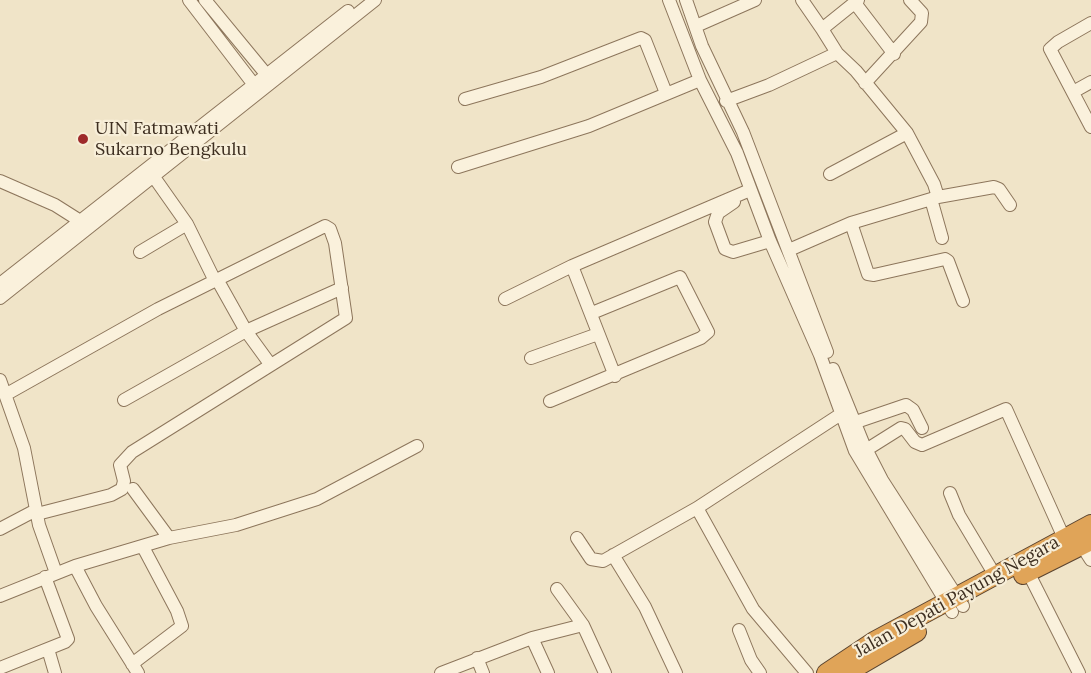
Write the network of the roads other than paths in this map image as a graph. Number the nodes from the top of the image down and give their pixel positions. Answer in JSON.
{"nodes":[{"id":1,"x":189,"y":0,"type":"edge"},
{"id":2,"x":205,"y":0,"type":"edge"},
{"id":3,"x":362,"y":0,"type":"edge"},
{"id":4,"x":375,"y":0,"type":"edge"},
{"id":5,"x":669,"y":0,"type":"edge"},
{"id":6,"x":686,"y":0,"type":"edge"},
{"id":7,"x":755,"y":0,"type":"edge"},
{"id":8,"x":802,"y":0,"type":"edge"},
{"id":9,"x":910,"y":0,"type":"edge"},
{"id":10,"x":857,"y":1,"type":"edge"},
{"id":11,"x":1091,"y":23,"type":"edge"},
{"id":12,"x":696,"y":26,"type":"junction"},
{"id":13,"x":822,"y":29,"type":"junction"},
{"id":14,"x":329,"y":30,"type":"junction"},
{"id":15,"x":223,"y":33,"type":"junction"},
{"id":16,"x":837,"y":53,"type":"junction"},
{"id":17,"x":894,"y":54,"type":"junction"},
{"id":18,"x":266,"y":74,"type":"junction"},
{"id":19,"x":700,"y":80,"type":"junction"},
{"id":20,"x":1091,"y":82,"type":"edge"},
{"id":21,"x":865,"y":83,"type":"junction"},
{"id":22,"x":256,"y":88,"type":"junction"},
{"id":23,"x":1073,"y":92,"type":"junction"},
{"id":24,"x":666,"y":93,"type":"junction"},
{"id":25,"x":465,"y":99,"type":"dead end"},
{"id":26,"x":726,"y":101,"type":"junction"},
{"id":27,"x":1091,"y":127,"type":"edge"},
{"id":28,"x":907,"y":133,"type":"junction"},
{"id":29,"x":458,"y":167,"type":"dead end"},
{"id":30,"x":150,"y":171,"type":"junction"},
{"id":31,"x":752,"y":173,"type":"junction"},
{"id":32,"x":830,"y":174,"type":"dead end"},
{"id":33,"x":0,"y":181,"type":"edge"},
{"id":34,"x":750,"y":189,"type":"junction"},
{"id":35,"x":734,"y":195,"type":"junction"},
{"id":36,"x":935,"y":198,"type":"junction"},
{"id":37,"x":1010,"y":205,"type":"dead end"},
{"id":38,"x":84,"y":223,"type":"junction"},
{"id":39,"x":851,"y":223,"type":"junction"},
{"id":40,"x":187,"y":224,"type":"junction"},
{"id":41,"x":942,"y":238,"type":"dead end"},
{"id":42,"x":770,"y":241,"type":"junction"},
{"id":43,"x":789,"y":250,"type":"junction"},
{"id":44,"x":140,"y":252,"type":"dead end"},
{"id":45,"x":572,"y":266,"type":"junction"},
{"id":46,"x":216,"y":281,"type":"junction"},
{"id":47,"x":0,"y":284,"type":"edge"},
{"id":48,"x":342,"y":288,"type":"junction"},
{"id":49,"x":0,"y":298,"type":"edge"},
{"id":50,"x":505,"y":299,"type":"dead end"},
{"id":51,"x":963,"y":301,"type":"dead end"},
{"id":52,"x":592,"y":313,"type":"junction"},
{"id":53,"x":246,"y":331,"type":"junction"},
{"id":54,"x":598,"y":333,"type":"junction"},
{"id":55,"x":531,"y":358,"type":"dead end"},
{"id":56,"x":270,"y":364,"type":"junction"},
{"id":57,"x":615,"y":376,"type":"junction"},
{"id":58,"x":0,"y":381,"type":"edge"},
{"id":59,"x":5,"y":394,"type":"junction"},
{"id":60,"x":124,"y":400,"type":"dead end"},
{"id":61,"x":550,"y":401,"type":"dead end"},
{"id":62,"x":841,"y":414,"type":"junction"},
{"id":63,"x":856,"y":422,"type":"junction"},
{"id":64,"x":922,"y":428,"type":"dead end"},
{"id":65,"x":417,"y":446,"type":"dead end"},
{"id":66,"x":866,"y":450,"type":"junction"},
{"id":67,"x":133,"y":489,"type":"dead end"},
{"id":68,"x":950,"y":493,"type":"dead end"},
{"id":69,"x":697,"y":508,"type":"junction"},
{"id":70,"x":37,"y":512,"type":"junction"},
{"id":71,"x":1091,"y":524,"type":"edge"},
{"id":72,"x":0,"y":529,"type":"edge"},
{"id":73,"x":169,"y":538,"type":"junction"},
{"id":74,"x":577,"y":538,"type":"dead end"},
{"id":75,"x":1064,"y":538,"type":"junction"},
{"id":76,"x":143,"y":547,"type":"junction"},
{"id":77,"x":1088,"y":549,"type":"edge"},
{"id":78,"x":613,"y":555,"type":"junction"},
{"id":79,"x":75,"y":566,"type":"junction"},
{"id":80,"x":1028,"y":572,"type":"junction"},
{"id":81,"x":50,"y":575,"type":"junction"},
{"id":82,"x":996,"y":577,"type":"junction"},
{"id":83,"x":556,"y":589,"type":"dead end"},
{"id":84,"x":0,"y":596,"type":"edge"},
{"id":85,"x":955,"y":604,"type":"junction"},
{"id":86,"x":583,"y":625,"type":"junction"},
{"id":87,"x":739,"y":630,"type":"dead end"},
{"id":88,"x":532,"y":638,"type":"junction"},
{"id":89,"x":48,"y":649,"type":"junction"},
{"id":90,"x":477,"y":658,"type":"junction"},
{"id":91,"x":135,"y":668,"type":"edge"},
{"id":92,"x":0,"y":669,"type":"edge"},
{"id":93,"x":55,"y":673,"type":"edge"},
{"id":94,"x":441,"y":673,"type":"edge"},
{"id":95,"x":483,"y":673,"type":"edge"},
{"id":96,"x":548,"y":673,"type":"edge"},
{"id":97,"x":605,"y":673,"type":"edge"},
{"id":98,"x":676,"y":673,"type":"edge"},
{"id":99,"x":760,"y":673,"type":"edge"},
{"id":100,"x":807,"y":673,"type":"edge"},
{"id":101,"x":826,"y":673,"type":"edge"},
{"id":102,"x":847,"y":673,"type":"edge"},
{"id":103,"x":1079,"y":673,"type":"edge"}],
"edges":[{"from":1,"to":15,"type":"street"},
{"from":2,"to":15,"type":"street"},
{"from":3,"to":14,"type":"street"},
{"from":4,"to":14,"type":"street"},
{"from":5,"to":19,"type":"street"},
{"from":6,"to":12,"type":"street"},
{"from":7,"to":12,"type":"street"},
{"from":8,"to":13,"type":"street"},
{"from":9,"to":17,"type":"street"},
{"from":10,"to":13,"type":"street"},
{"from":10,"to":17,"type":"street"},
{"from":11,"to":23,"type":"street"},
{"from":12,"to":26,"type":"street"},
{"from":13,"to":16,"type":"street"},
{"from":14,"to":18,"type":"street"},
{"from":14,"to":22,"type":"street"},
{"from":15,"to":18,"type":"street"},
{"from":15,"to":22,"type":"street"},
{"from":16,"to":21,"type":"street"},
{"from":16,"to":26,"type":"street"},
{"from":17,"to":21,"type":"street"},
{"from":18,"to":22,"type":"street"},
{"from":19,"to":24,"type":"street"},
{"from":19,"to":31,"type":"street"},
{"from":20,"to":23,"type":"street"},
{"from":21,"to":28,"type":"street"},
{"from":22,"to":30,"type":"street"},
{"from":23,"to":27,"type":"street"},
{"from":24,"to":25,"type":"street"},
{"from":24,"to":29,"type":"street"},
{"from":26,"to":31,"type":"street"},
{"from":28,"to":32,"type":"street"},
{"from":28,"to":36,"type":"street"},
{"from":30,"to":38,"type":"street"},
{"from":30,"to":40,"type":"street"},
{"from":31,"to":34,"type":"street"},
{"from":31,"to":43,"type":"street"},
{"from":33,"to":38,"type":"street"},
{"from":34,"to":35,"type":"street"},
{"from":34,"to":42,"type":"street"},
{"from":35,"to":42,"type":"street"},
{"from":35,"to":45,"type":"street"},
{"from":36,"to":37,"type":"street"},
{"from":36,"to":39,"type":"street"},
{"from":36,"to":41,"type":"street"},
{"from":38,"to":47,"type":"street"},
{"from":38,"to":49,"type":"street"},
{"from":39,"to":43,"type":"street"},
{"from":39,"to":51,"type":"street"},
{"from":40,"to":44,"type":"street"},
{"from":40,"to":46,"type":"street"},
{"from":42,"to":62,"type":"street"},
{"from":43,"to":63,"type":"street"},
{"from":45,"to":50,"type":"street"},
{"from":45,"to":52,"type":"street"},
{"from":46,"to":48,"type":"street"},
{"from":46,"to":53,"type":"street"},
{"from":46,"to":59,"type":"street"},
{"from":48,"to":53,"type":"street"},
{"from":48,"to":56,"type":"street"},
{"from":52,"to":54,"type":"street"},
{"from":52,"to":57,"type":"street"},
{"from":53,"to":56,"type":"street"},
{"from":53,"to":60,"type":"street"},
{"from":54,"to":55,"type":"street"},
{"from":54,"to":57,"type":"street"},
{"from":56,"to":70,"type":"street"},
{"from":57,"to":61,"type":"street"},
{"from":58,"to":59,"type":"street"},
{"from":59,"to":70,"type":"street"},
{"from":62,"to":69,"type":"street"},
{"from":62,"to":85,"type":"street"},
{"from":63,"to":64,"type":"street"},
{"from":63,"to":66,"type":"street"},
{"from":65,"to":73,"type":"street"},
{"from":66,"to":75,"type":"street"},
{"from":66,"to":85,"type":"street"},
{"from":67,"to":73,"type":"street"},
{"from":68,"to":82,"type":"street"},
{"from":69,"to":78,"type":"street"},
{"from":69,"to":100,"type":"street"},
{"from":70,"to":72,"type":"street"},
{"from":70,"to":81,"type":"street"},
{"from":71,"to":75,"type":"highway","name":"Jalan Depati Payung Negara"},
{"from":73,"to":76,"type":"street"},
{"from":74,"to":78,"type":"street"},
{"from":75,"to":82,"type":"highway","name":"Jalan Depati Payung Negara"},
{"from":76,"to":79,"type":"street"},
{"from":76,"to":91,"type":"street"},
{"from":77,"to":80,"type":"highway","name":"Jalan Depati Payung Negara"},
{"from":78,"to":98,"type":"street"},
{"from":79,"to":81,"type":"street"},
{"from":79,"to":91,"type":"street"},
{"from":80,"to":85,"type":"highway","name":"Jalan Depati Payung Negara"},
{"from":80,"to":103,"type":"street"},
{"from":81,"to":84,"type":"street"},
{"from":81,"to":89,"type":"street"},
{"from":82,"to":85,"type":"highway","name":"Jalan Depati Payung Negara"},
{"from":83,"to":86,"type":"street"},
{"from":85,"to":101,"type":"highway","name":"Jalan Depati Payung Negara"},
{"from":85,"to":102,"type":"highway","name":"Jalan Depati Payung Negara"},
{"from":86,"to":88,"type":"street"},
{"from":86,"to":97,"type":"street"},
{"from":87,"to":99,"type":"street"},
{"from":88,"to":90,"type":"street"},
{"from":88,"to":96,"type":"street"},
{"from":89,"to":92,"type":"street"},
{"from":89,"to":93,"type":"street"},
{"from":90,"to":94,"type":"street"},
{"from":90,"to":95,"type":"street"}]}
